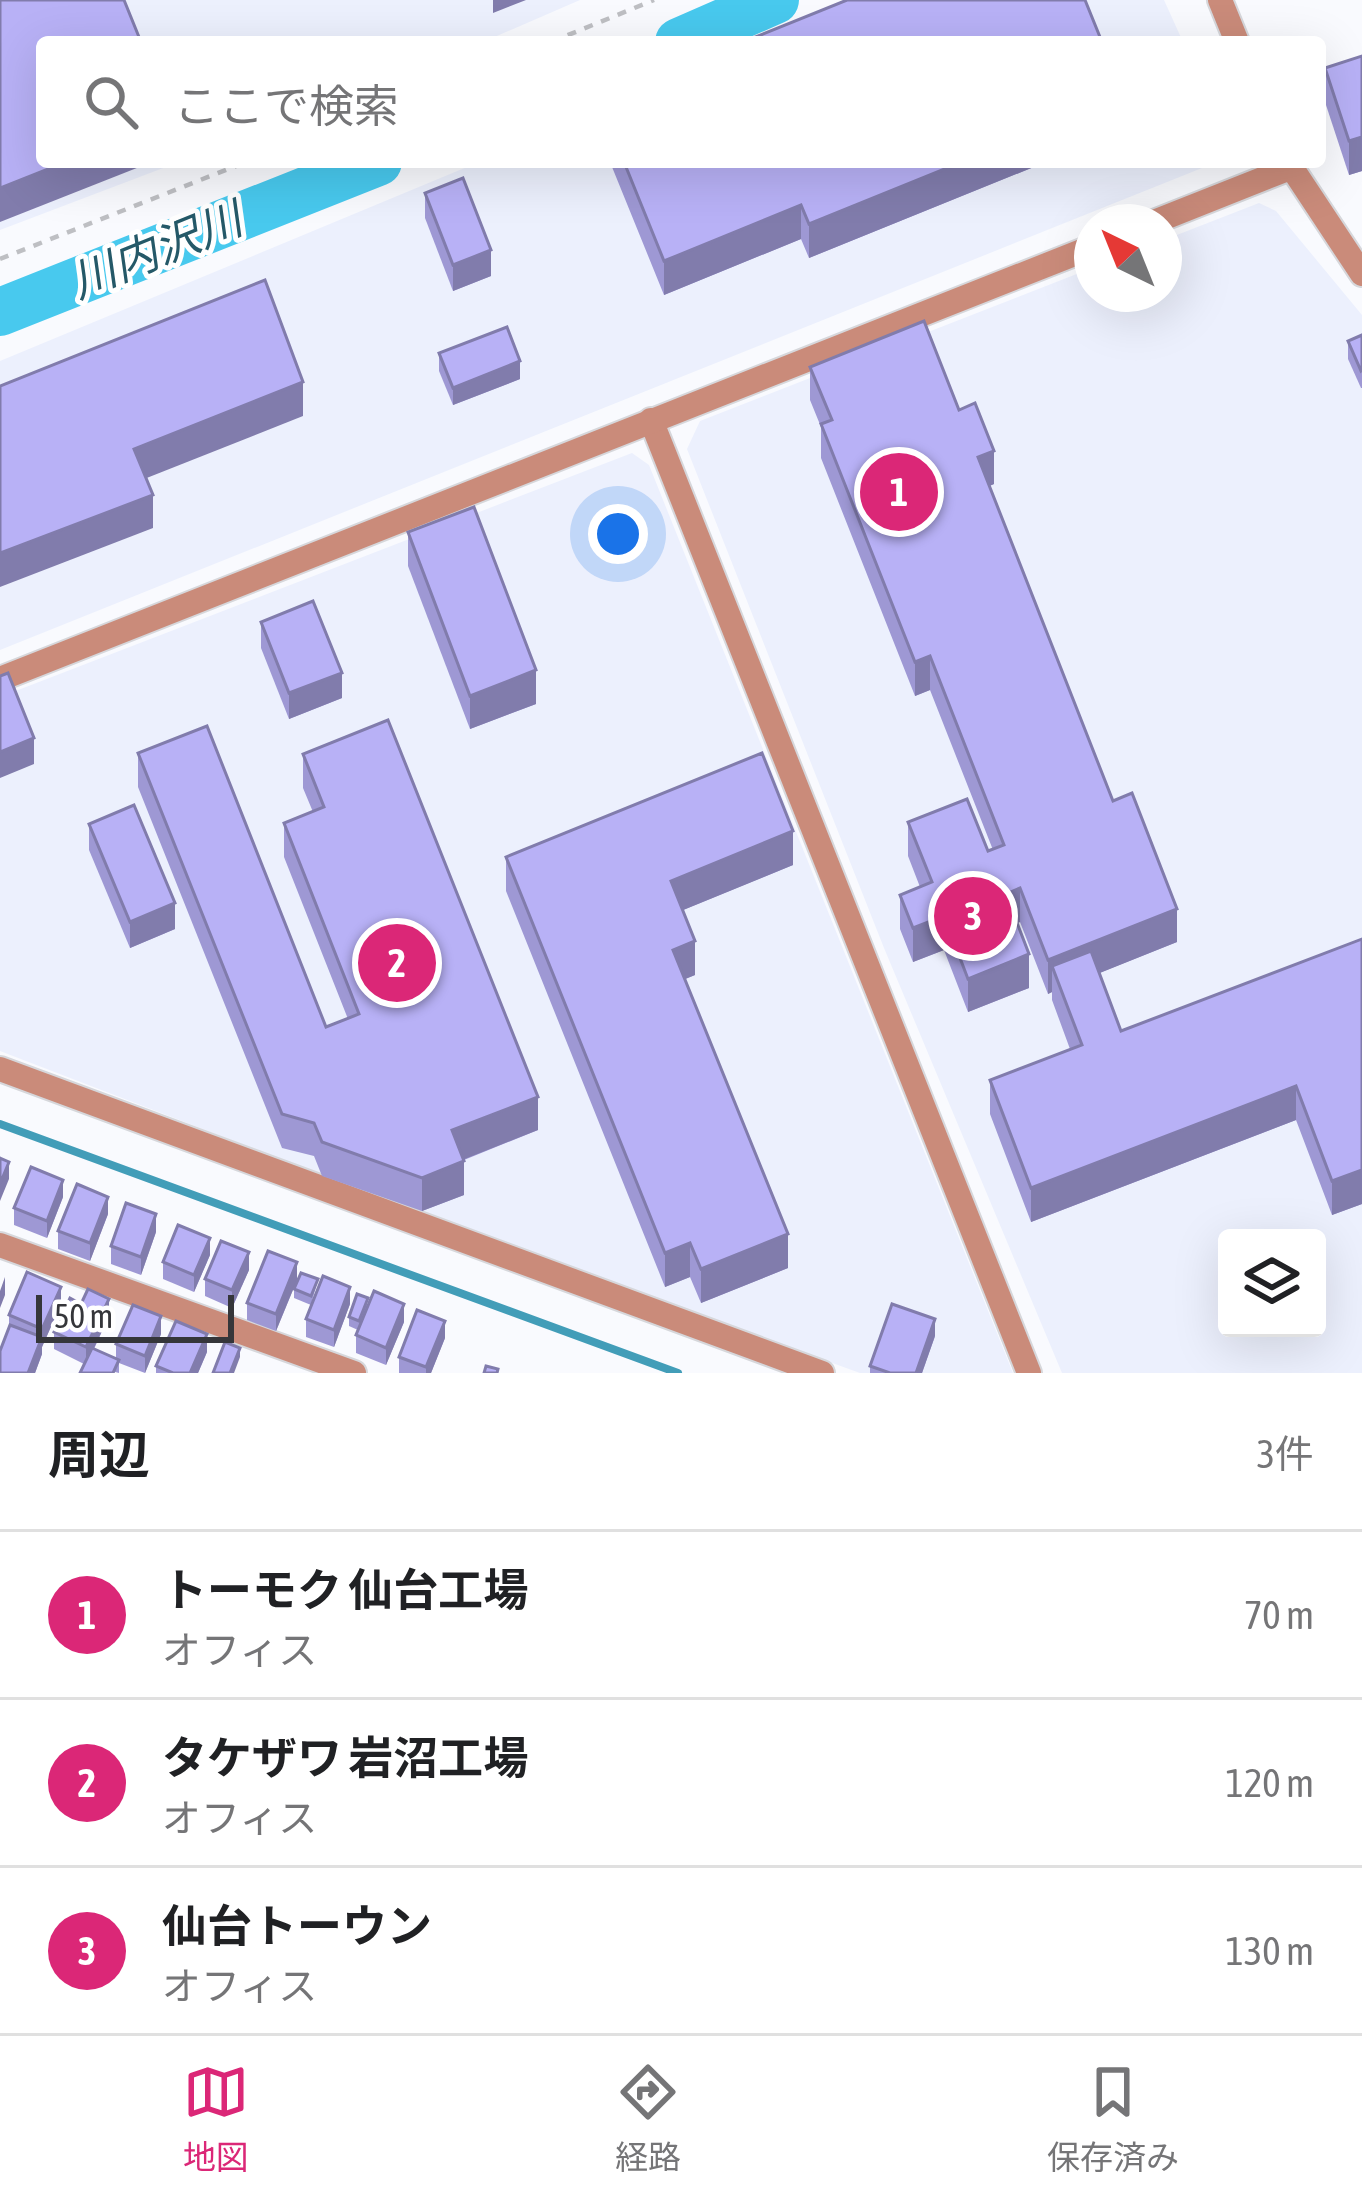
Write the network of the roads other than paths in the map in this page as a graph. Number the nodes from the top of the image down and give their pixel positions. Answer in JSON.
{"nodes":[{"id":1,"x":1220,"y":0,"type":"edge"},
{"id":2,"x":1235,"y":36,"type":"edge"},
{"id":3,"x":1282,"y":168,"type":"edge"},
{"id":4,"x":1291,"y":168,"type":"edge"},
{"id":5,"x":1182,"y":210,"type":"edge"},
{"id":6,"x":1074,"y":254,"type":"edge"},
{"id":7,"x":1362,"y":274,"type":"edge"},
{"id":8,"x":651,"y":420,"type":"junction"},
{"id":9,"x":0,"y":679,"type":"edge"},
{"id":10,"x":0,"y":1069,"type":"edge"},
{"id":11,"x":0,"y":1245,"type":"edge"},
{"id":12,"x":294,"y":1363,"type":"edge"},
{"id":13,"x":354,"y":1373,"type":"edge"},
{"id":14,"x":822,"y":1373,"type":"edge"},
{"id":15,"x":1028,"y":1373,"type":"edge"}],
"edges":[{"from":1,"to":2,"type":"street"},
{"from":3,"to":5,"type":"street"},
{"from":4,"to":7,"type":"street"},
{"from":6,"to":8,"type":"street"},
{"from":8,"to":9,"type":"street"},
{"from":8,"to":15,"type":"street"},
{"from":10,"to":14,"type":"street"},
{"from":11,"to":12,"type":"street"},
{"from":12,"to":13,"type":"street"}]}
